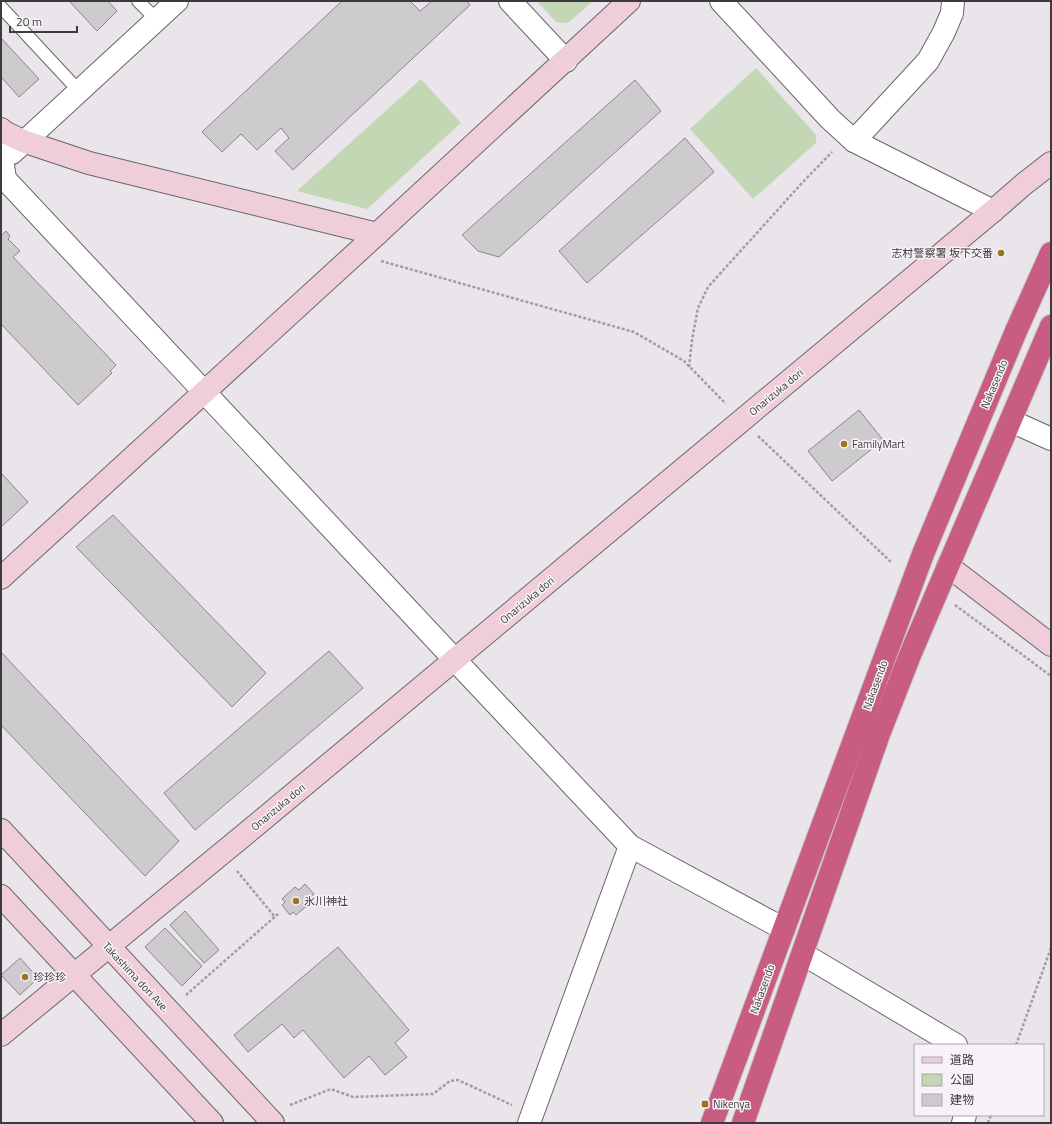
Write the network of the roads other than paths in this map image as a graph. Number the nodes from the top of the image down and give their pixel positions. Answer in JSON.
{"nodes":[{"id":1,"x":138,"y":1,"type":"edge"},
{"id":2,"x":177,"y":1,"type":"edge"},
{"id":3,"x":510,"y":1,"type":"edge"},
{"id":4,"x":629,"y":1,"type":"edge"},
{"id":5,"x":721,"y":1,"type":"edge"},
{"id":6,"x":952,"y":1,"type":"edge"},
{"id":7,"x":1,"y":7,"type":"edge"},
{"id":8,"x":157,"y":20,"type":"junction"},
{"id":9,"x":566,"y":60,"type":"junction"},
{"id":10,"x":79,"y":91,"type":"junction"},
{"id":11,"x":2,"y":130,"type":"edge"},
{"id":12,"x":851,"y":138,"type":"junction"},
{"id":13,"x":23,"y":141,"type":"junction"},
{"id":14,"x":1051,"y":163,"type":"edge"},
{"id":15,"x":3,"y":165,"type":"junction"},
{"id":16,"x":993,"y":211,"type":"junction"},
{"id":17,"x":377,"y":234,"type":"junction"},
{"id":18,"x":1051,"y":253,"type":"edge"},
{"id":19,"x":1051,"y":326,"type":"edge"},
{"id":20,"x":204,"y":392,"type":"junction"},
{"id":21,"x":1011,"y":421,"type":"junction"},
{"id":22,"x":1051,"y":439,"type":"edge"},
{"id":23,"x":948,"y":566,"type":"junction"},
{"id":24,"x":1,"y":578,"type":"edge"},
{"id":25,"x":1051,"y":645,"type":"edge"},
{"id":26,"x":455,"y":660,"type":"junction"},
{"id":27,"x":1,"y":830,"type":"edge"},
{"id":28,"x":630,"y":846,"type":"junction"},
{"id":29,"x":1,"y":896,"type":"edge"},
{"id":30,"x":784,"y":929,"type":"junction"},
{"id":31,"x":107,"y":946,"type":"junction"},
{"id":32,"x":803,"y":954,"type":"junction"},
{"id":33,"x":73,"y":975,"type":"junction"},
{"id":34,"x":1,"y":1035,"type":"edge"},
{"id":35,"x":954,"y":1044,"type":"edge"},
{"id":36,"x":531,"y":1119,"type":"edge"},
{"id":37,"x":212,"y":1123,"type":"edge"},
{"id":38,"x":273,"y":1123,"type":"edge"},
{"id":39,"x":712,"y":1123,"type":"edge"},
{"id":40,"x":744,"y":1123,"type":"edge"}],
"edges":[{"from":1,"to":8,"type":"lane"},
{"from":2,"to":8,"type":"street"},
{"from":3,"to":9,"type":"street"},
{"from":4,"to":9,"type":"street"},
{"from":5,"to":12,"type":"street"},
{"from":6,"to":12,"type":"street"},
{"from":7,"to":10,"type":"lane"},
{"from":8,"to":10,"type":"street"},
{"from":9,"to":17,"type":"street"},
{"from":10,"to":13,"type":"street"},
{"from":11,"to":13,"type":"street"},
{"from":11,"to":15,"type":"street"},
{"from":12,"to":16,"type":"street"},
{"from":13,"to":15,"type":"street"},
{"from":13,"to":17,"type":"street"},
{"from":14,"to":16,"type":"street","name":"Onarizuka dori"},
{"from":15,"to":20,"type":"street"},
{"from":16,"to":26,"type":"street","name":"Onarizuka dori"},
{"from":17,"to":20,"type":"street"},
{"from":18,"to":30,"type":"highway","name":"Nakasendo"},
{"from":19,"to":21,"type":"highway","name":"Nakasendo"},
{"from":20,"to":24,"type":"street"},
{"from":20,"to":26,"type":"street"},
{"from":21,"to":22,"type":"street"},
{"from":21,"to":23,"type":"highway","name":"Nakasendo"},
{"from":23,"to":25,"type":"street"},
{"from":23,"to":32,"type":"highway","name":"Nakasendo"},
{"from":26,"to":28,"type":"street"},
{"from":26,"to":31,"type":"street","name":"Onarizuka dori"},
{"from":27,"to":31,"type":"street","name":"Takashima dori Ave."},
{"from":28,"to":30,"type":"street"},
{"from":28,"to":36,"type":"street"},
{"from":29,"to":33,"type":"street"},
{"from":30,"to":39,"type":"highway","name":"Nakasendo"},
{"from":31,"to":33,"type":"street","name":"Onarizuka dori"},
{"from":31,"to":38,"type":"street","name":"Takashima dori Ave."},
{"from":32,"to":35,"type":"street"},
{"from":32,"to":40,"type":"highway","name":"Nakasendo"},
{"from":33,"to":34,"type":"street","name":"Onarizuka dori"},
{"from":33,"to":37,"type":"street"}]}
